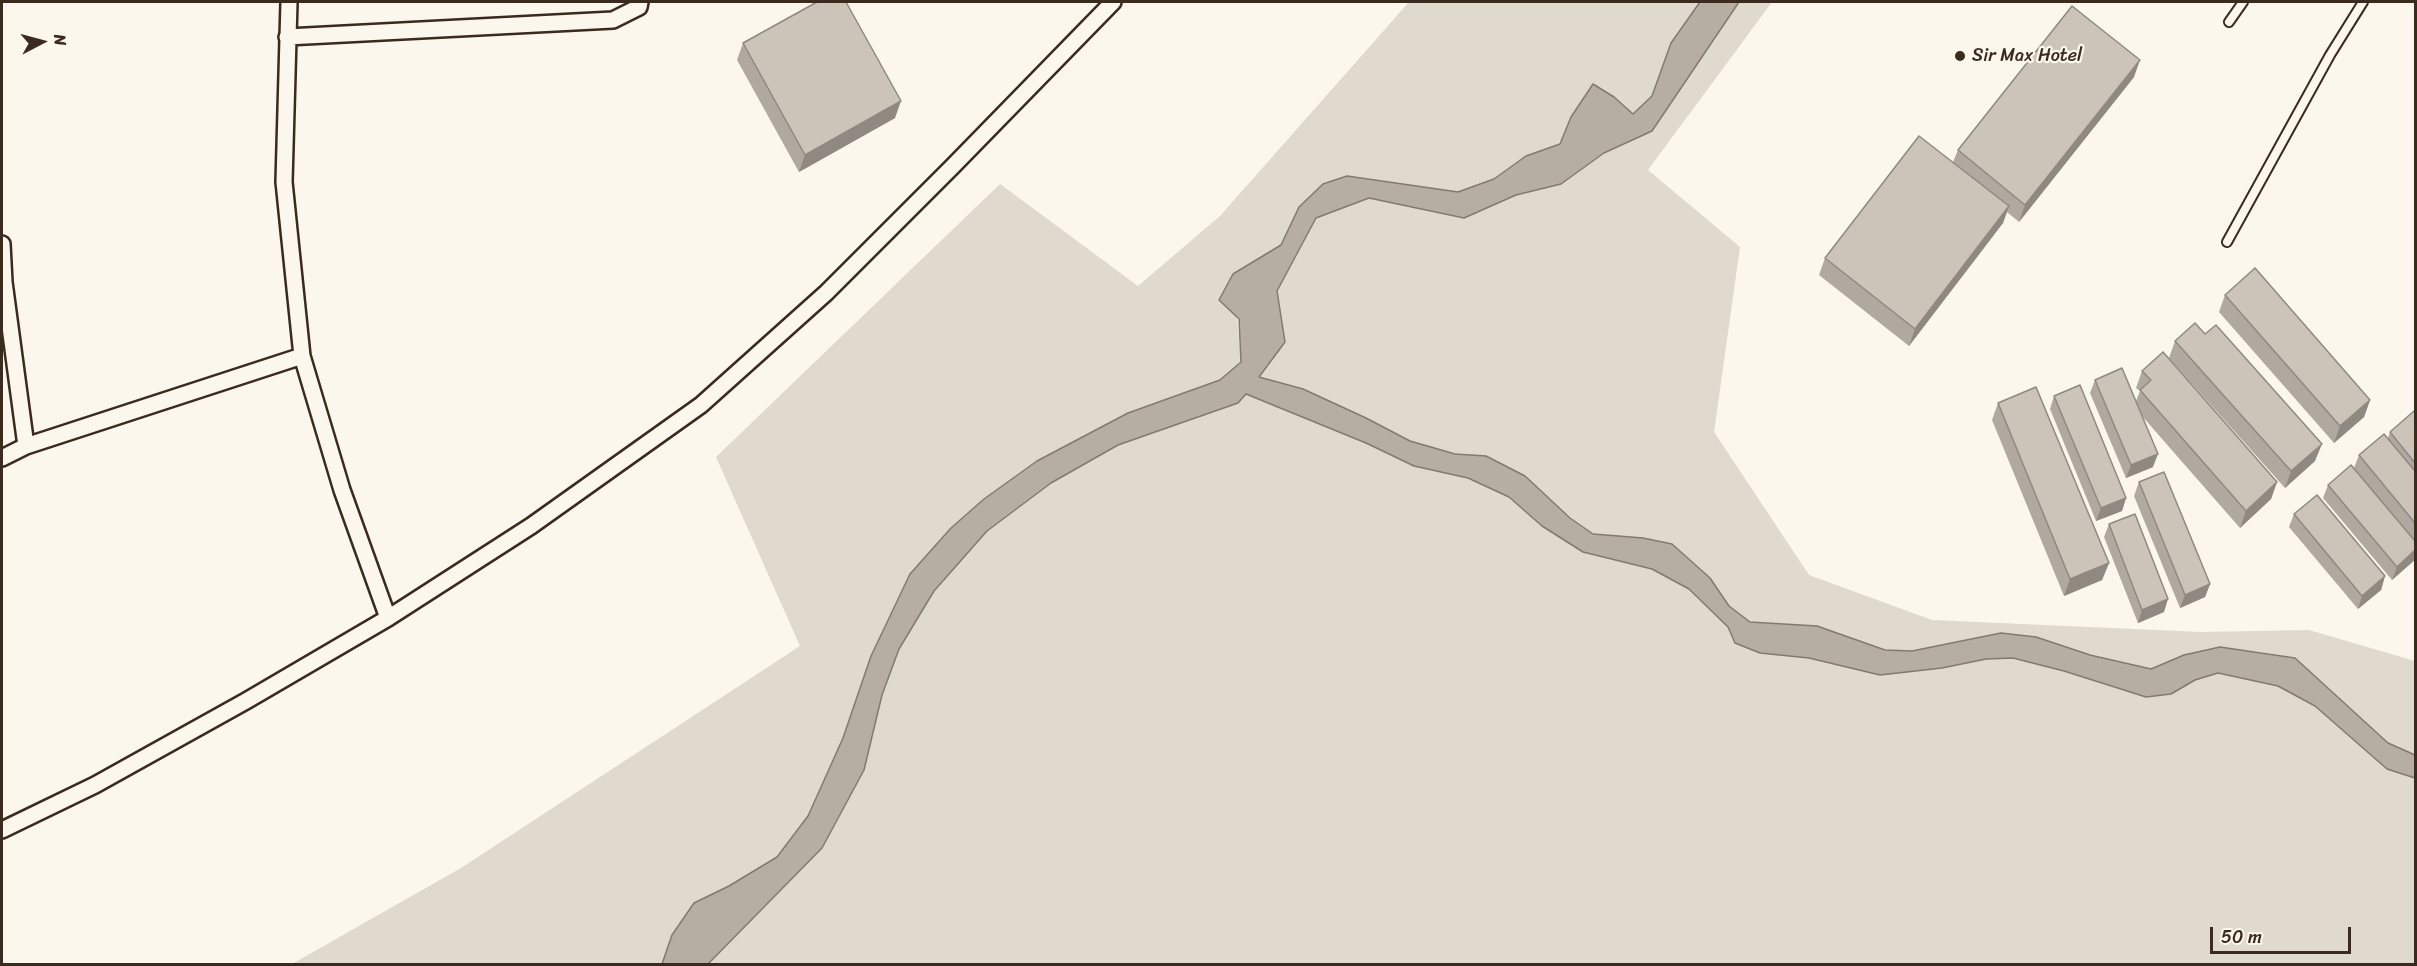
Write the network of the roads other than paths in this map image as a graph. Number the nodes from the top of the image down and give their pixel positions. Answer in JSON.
{"nodes":[{"id":1,"x":289,"y":2,"type":"edge"},
{"id":2,"x":640,"y":2,"type":"edge"},
{"id":3,"x":1113,"y":2,"type":"edge"},
{"id":4,"x":2243,"y":2,"type":"edge"},
{"id":5,"x":2363,"y":2,"type":"edge"},
{"id":6,"x":2229,"y":22,"type":"dead end"},
{"id":7,"x":287,"y":37,"type":"junction"},
{"id":8,"x":2227,"y":242,"type":"dead end"},
{"id":9,"x":2,"y":244,"type":"edge"},
{"id":10,"x":302,"y":356,"type":"junction"},
{"id":11,"x":26,"y":446,"type":"junction"},
{"id":12,"x":2,"y":458,"type":"edge"},
{"id":13,"x":388,"y":618,"type":"junction"},
{"id":14,"x":2,"y":830,"type":"edge"}],
"edges":[{"from":1,"to":7,"type":"street"},
{"from":2,"to":7,"type":"street"},
{"from":3,"to":13,"type":"street"},
{"from":4,"to":6,"type":"lane"},
{"from":5,"to":8,"type":"lane"},
{"from":7,"to":10,"type":"street"},
{"from":9,"to":11,"type":"street"},
{"from":10,"to":11,"type":"street"},
{"from":10,"to":13,"type":"street"},
{"from":11,"to":12,"type":"street"},
{"from":13,"to":14,"type":"street"}]}
